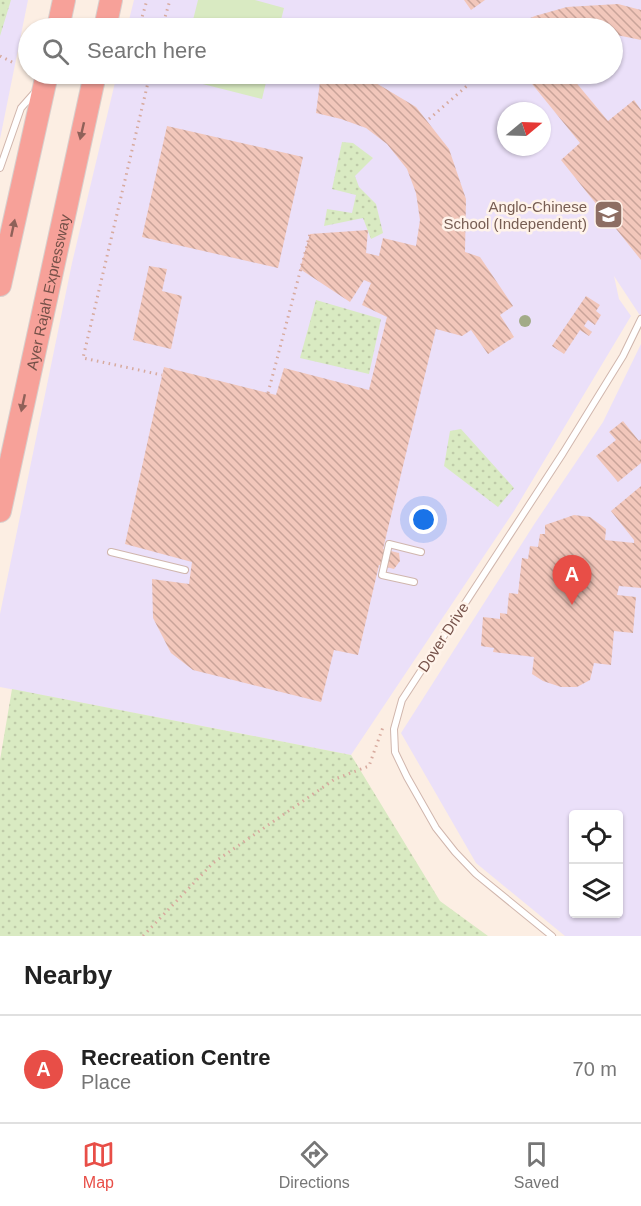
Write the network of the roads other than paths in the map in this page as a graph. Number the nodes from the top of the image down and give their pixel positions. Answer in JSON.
{"nodes":[{"id":1,"x":64,"y":0,"type":"edge"},
{"id":2,"x":111,"y":0,"type":"edge"},
{"id":3,"x":60,"y":18,"type":"edge"},
{"id":4,"x":107,"y":18,"type":"edge"},
{"id":5,"x":40,"y":84,"type":"edge"},
{"id":6,"x":44,"y":84,"type":"edge"},
{"id":7,"x":93,"y":84,"type":"edge"},
{"id":8,"x":0,"y":168,"type":"edge"},
{"id":9,"x":0,"y":285,"type":"edge"},
{"id":10,"x":640,"y":319,"type":"edge"},
{"id":11,"x":0,"y":511,"type":"edge"},
{"id":12,"x":111,"y":552,"type":"dead end"},
{"id":13,"x":421,"y":552,"type":"dead end"},
{"id":14,"x":185,"y":570,"type":"dead end"},
{"id":15,"x":414,"y":582,"type":"dead end"},
{"id":16,"x":552,"y":936,"type":"edge"}],
"edges":[{"from":1,"to":3,"type":"highway"},
{"from":2,"to":4,"type":"highway"},
{"from":5,"to":8,"type":"lane"},
{"from":9,"to":6,"type":"highway","one_way":true},
{"from":7,"to":11,"type":"highway","name":"Ayer Rajah Expressway","one_way":true},
{"from":10,"to":16,"type":"lane","name":"Dover Drive"},
{"from":12,"to":14,"type":"lane"},
{"from":13,"to":15,"type":"lane"}]}
